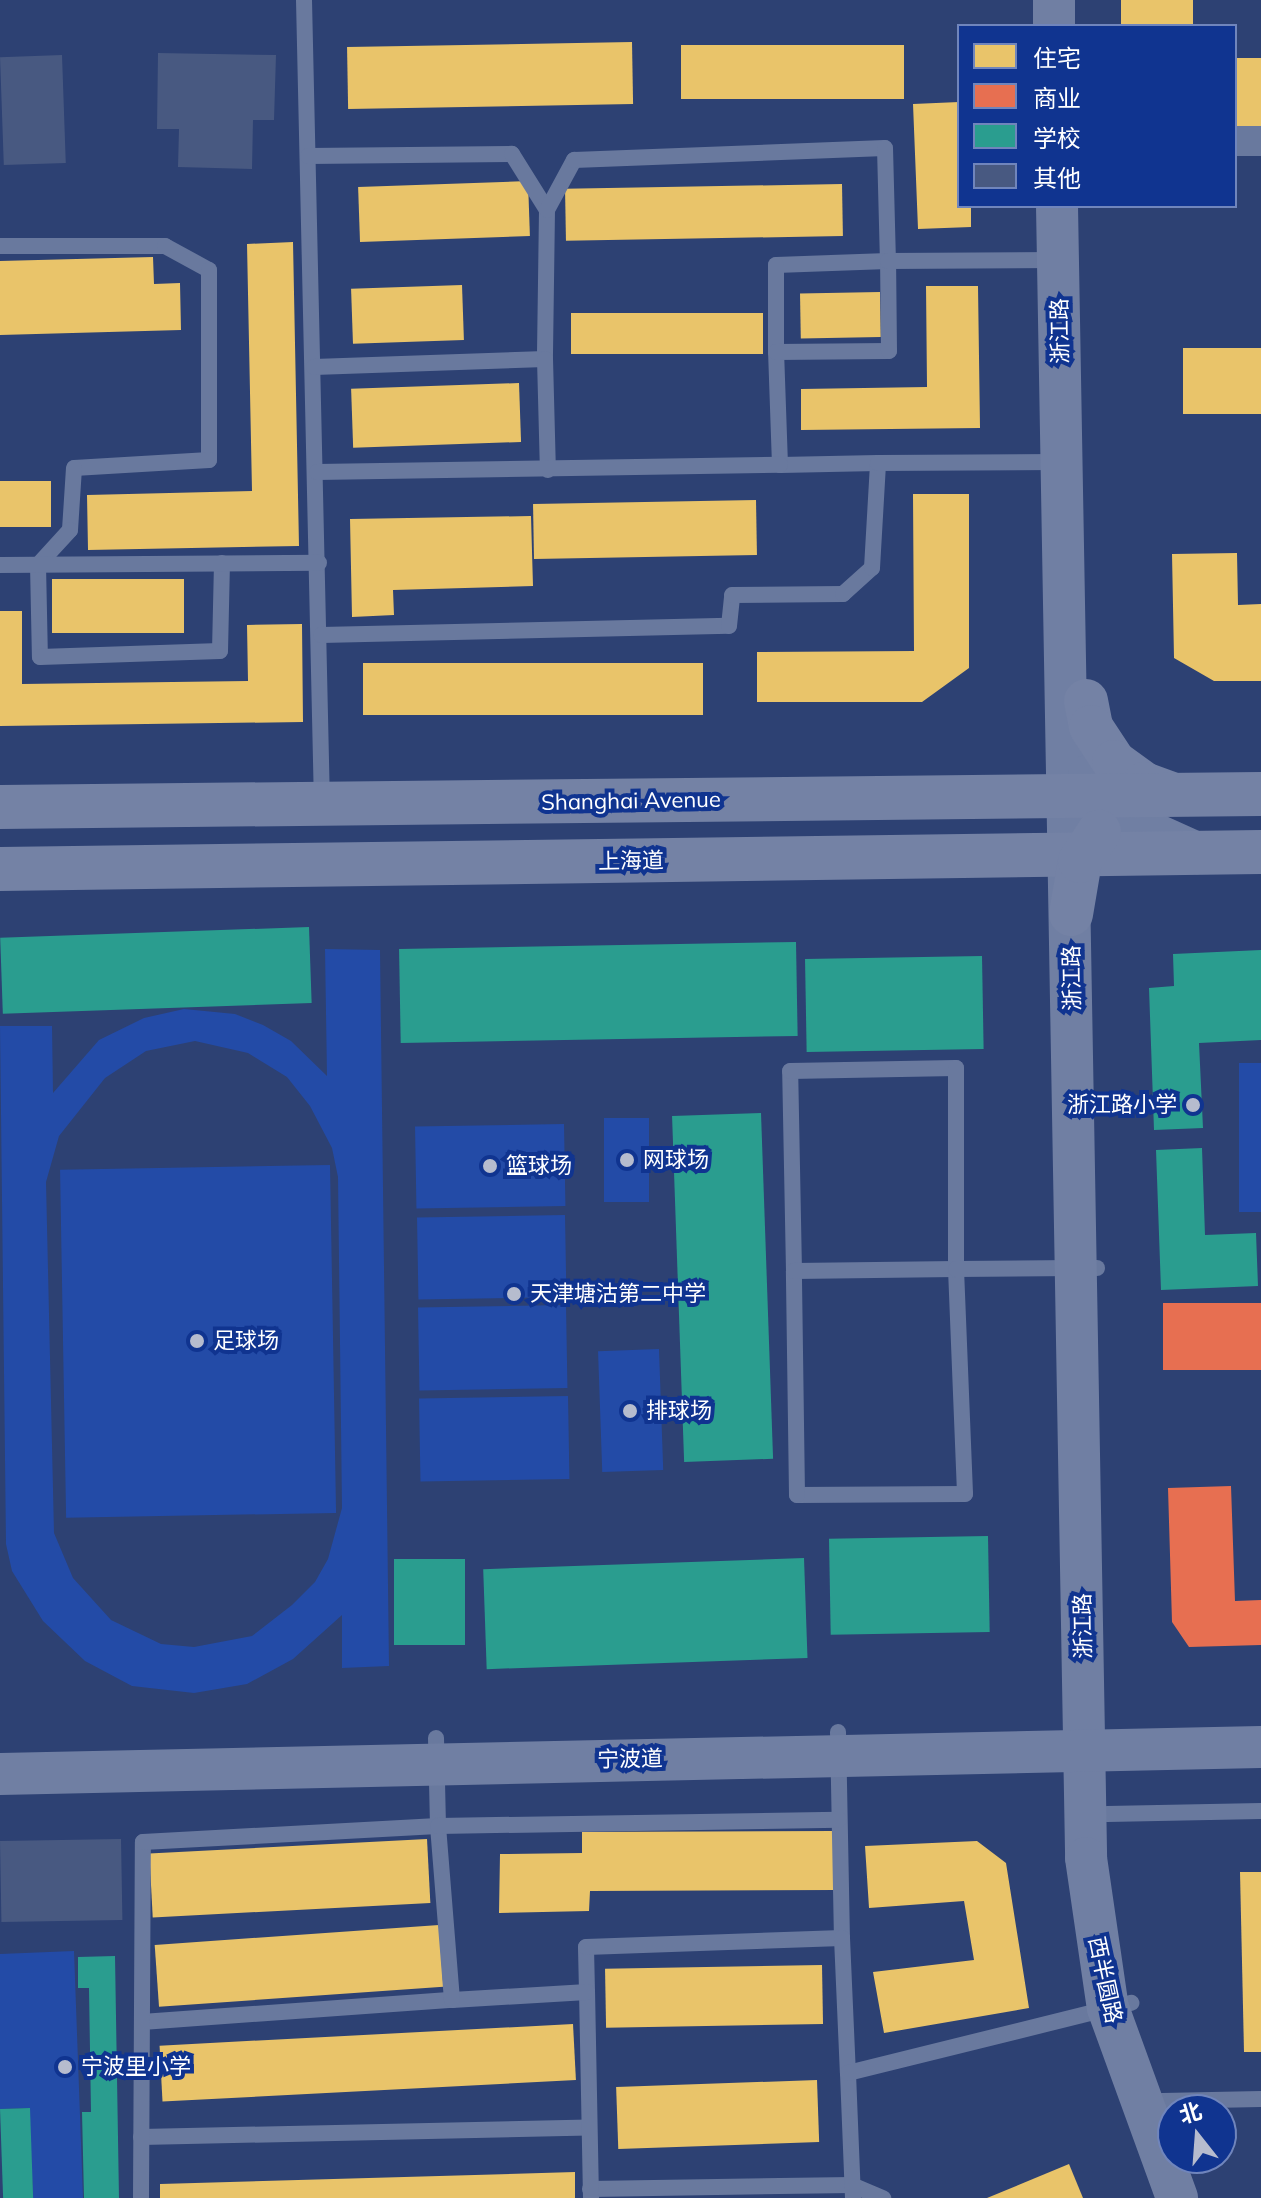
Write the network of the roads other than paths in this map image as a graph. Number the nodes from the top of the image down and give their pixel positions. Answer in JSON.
{"nodes":[{"id":1,"x":304,"y":0,"type":"edge"},
{"id":2,"x":1054,"y":0,"type":"edge"},
{"id":3,"x":1072,"y":0,"type":"edge"},
{"id":4,"x":1054,"y":24,"type":"edge"},
{"id":5,"x":1073,"y":24,"type":"edge"},
{"id":6,"x":1237,"y":141,"type":"edge"},
{"id":7,"x":1261,"y":141,"type":"edge"},
{"id":8,"x":308,"y":156,"type":"junction"},
{"id":9,"x":1057,"y":208,"type":"edge"},
{"id":10,"x":1075,"y":208,"type":"edge"},
{"id":11,"x":547,"y":210,"type":"junction"},
{"id":12,"x":0,"y":246,"type":"edge"},
{"id":13,"x":1067,"y":260,"type":"junction"},
{"id":14,"x":888,"y":261,"type":"junction"},
{"id":15,"x":776,"y":352,"type":"junction"},
{"id":16,"x":545,"y":359,"type":"junction"},
{"id":17,"x":314,"y":367,"type":"junction"},
{"id":18,"x":1072,"y":462,"type":"junction"},
{"id":19,"x":878,"y":463,"type":"junction"},
{"id":20,"x":780,"y":465,"type":"junction"},
{"id":21,"x":548,"y":470,"type":"junction"},
{"id":22,"x":317,"y":472,"type":"junction"},
{"id":23,"x":222,"y":563,"type":"junction"},
{"id":24,"x":319,"y":563,"type":"junction"},
{"id":25,"x":0,"y":565,"type":"edge"},
{"id":26,"x":38,"y":565,"type":"junction"},
{"id":27,"x":321,"y":635,"type":"junction"},
{"id":28,"x":1077,"y":703,"type":"junction"},
{"id":29,"x":1261,"y":794,"type":"edge"},
{"id":30,"x":1184,"y":795,"type":"junction"},
{"id":31,"x":322,"y":805,"type":"junction"},
{"id":32,"x":0,"y":807,"type":"edge"},
{"id":33,"x":1089,"y":820,"type":"junction"},
{"id":34,"x":1261,"y":852,"type":"edge"},
{"id":35,"x":1019,"y":856,"type":"junction"},
{"id":36,"x":0,"y":869,"type":"edge"},
{"id":37,"x":1071,"y":914,"type":"junction"},
{"id":38,"x":1087,"y":1268,"type":"junction"},
{"id":39,"x":956,"y":1269,"type":"junction"},
{"id":40,"x":794,"y":1271,"type":"junction"},
{"id":41,"x":1261,"y":1723,"type":"edge"},
{"id":42,"x":1096,"y":1738,"type":"junction"},
{"id":43,"x":838,"y":1744,"type":"junction"},
{"id":44,"x":0,"y":1746,"type":"edge"},
{"id":45,"x":1261,"y":1747,"type":"edge"},
{"id":46,"x":436,"y":1750,"type":"junction"},
{"id":47,"x":0,"y":1774,"type":"edge"},
{"id":48,"x":1261,"y":1811,"type":"edge"},
{"id":49,"x":1107,"y":1814,"type":"junction"},
{"id":50,"x":839,"y":1820,"type":"junction"},
{"id":51,"x":438,"y":1826,"type":"junction"},
{"id":52,"x":842,"y":1938,"type":"junction"},
{"id":53,"x":587,"y":1992,"type":"junction"},
{"id":54,"x":452,"y":2000,"type":"junction"},
{"id":55,"x":1120,"y":2005,"type":"junction"},
{"id":56,"x":142,"y":2022,"type":"junction"},
{"id":57,"x":848,"y":2073,"type":"junction"},
{"id":58,"x":1158,"y":2094,"type":"edge"},
{"id":59,"x":1261,"y":2099,"type":"edge"},
{"id":60,"x":1237,"y":2103,"type":"edge"},
{"id":61,"x":589,"y":2128,"type":"junction"},
{"id":62,"x":141,"y":2137,"type":"junction"},
{"id":63,"x":1191,"y":2174,"type":"edge"},
{"id":64,"x":852,"y":2192,"type":"edge"},
{"id":65,"x":727,"y":2193,"type":"edge"},
{"id":66,"x":590,"y":2194,"type":"edge"},
{"id":67,"x":141,"y":2198,"type":"edge"},
{"id":68,"x":883,"y":2198,"type":"edge"},
{"id":69,"x":1177,"y":2198,"type":"edge"},
{"id":70,"x":1202,"y":2198,"type":"edge"}],
"edges":[{"from":1,"to":8,"type":"lane"},
{"from":2,"to":4,"type":"street"},
{"from":3,"to":5,"type":"street"},
{"from":6,"to":7,"type":"street"},
{"from":8,"to":11,"type":"lane"},
{"from":8,"to":17,"type":"lane"},
{"from":9,"to":13,"type":"street","name":"浙江路"},
{"from":10,"to":13,"type":"street","name":"浙江路"},
{"from":11,"to":14,"type":"lane"},
{"from":11,"to":16,"type":"lane"},
{"from":12,"to":26,"type":"lane"},
{"from":13,"to":14,"type":"lane"},
{"from":13,"to":18,"type":"street","name":"浙江路"},
{"from":14,"to":15,"type":"lane"},
{"from":14,"to":15,"type":"lane"},
{"from":15,"to":20,"type":"lane"},
{"from":16,"to":17,"type":"lane"},
{"from":16,"to":21,"type":"lane"},
{"from":17,"to":22,"type":"lane"},
{"from":18,"to":19,"type":"lane"},
{"from":18,"to":28,"type":"street","name":"浙江路"},
{"from":19,"to":20,"type":"lane"},
{"from":19,"to":27,"type":"lane"},
{"from":20,"to":21,"type":"lane"},
{"from":21,"to":22,"type":"lane"},
{"from":22,"to":24,"type":"lane"},
{"from":23,"to":24,"type":"lane"},
{"from":23,"to":26,"type":"lane"},
{"from":23,"to":26,"type":"lane"},
{"from":24,"to":27,"type":"lane"},
{"from":25,"to":26,"type":"lane"},
{"from":27,"to":31,"type":"lane"},
{"from":28,"to":30,"type":"main road"},
{"from":28,"to":33,"type":"street","name":"浙江路"},
{"from":29,"to":30,"type":"main road","name":"Shanghai Avenue"},
{"from":30,"to":33,"type":"main road","name":"Shanghai Avenue"},
{"from":31,"to":32,"type":"main road","name":"Shanghai Avenue"},
{"from":31,"to":33,"type":"main road","name":"Shanghai Avenue"},
{"from":33,"to":34,"type":"main road","name":"上海道"},
{"from":33,"to":35,"type":"main road","name":"上海道"},
{"from":33,"to":37,"type":"main road"},
{"from":33,"to":38,"type":"street","name":"浙江路"},
{"from":35,"to":36,"type":"main road","name":"上海道"},
{"from":35,"to":37,"type":"main road"},
{"from":37,"to":38,"type":"street","name":"浙江路"},
{"from":38,"to":39,"type":"lane"},
{"from":38,"to":42,"type":"street","name":"浙江路"},
{"from":39,"to":40,"type":"lane"},
{"from":39,"to":40,"type":"lane"},
{"from":39,"to":40,"type":"lane"},
{"from":41,"to":42,"type":"street","name":"宁波道"},
{"from":42,"to":43,"type":"street","name":"宁波道"},
{"from":42,"to":45,"type":"street","name":"宁波道"},
{"from":42,"to":49,"type":"street","name":"西半圆路"},
{"from":42,"to":55,"type":"street","name":"西半圆路"},
{"from":43,"to":46,"type":"street","name":"宁波道"},
{"from":43,"to":50,"type":"lane"},
{"from":44,"to":46,"type":"street","name":"宁波道"},
{"from":46,"to":47,"type":"street","name":"宁波道"},
{"from":46,"to":51,"type":"lane"},
{"from":48,"to":49,"type":"lane"},
{"from":49,"to":55,"type":"street","name":"西半圆路"},
{"from":50,"to":51,"type":"lane"},
{"from":50,"to":52,"type":"lane"},
{"from":51,"to":54,"type":"lane"},
{"from":51,"to":56,"type":"lane"},
{"from":52,"to":53,"type":"lane"},
{"from":52,"to":57,"type":"lane"},
{"from":53,"to":54,"type":"lane"},
{"from":53,"to":61,"type":"lane"},
{"from":54,"to":56,"type":"lane"},
{"from":55,"to":57,"type":"lane"},
{"from":55,"to":58,"type":"street","name":"西半圆路"},
{"from":55,"to":69,"type":"street","name":"西半圆路"},
{"from":56,"to":62,"type":"lane"},
{"from":57,"to":64,"type":"lane"},
{"from":59,"to":60,"type":"lane"},
{"from":61,"to":62,"type":"lane"},
{"from":61,"to":66,"type":"lane"},
{"from":62,"to":67,"type":"lane"},
{"from":63,"to":70,"type":"street"},
{"from":64,"to":65,"type":"lane"},
{"from":64,"to":68,"type":"lane"},
{"from":65,"to":66,"type":"lane"}]}
